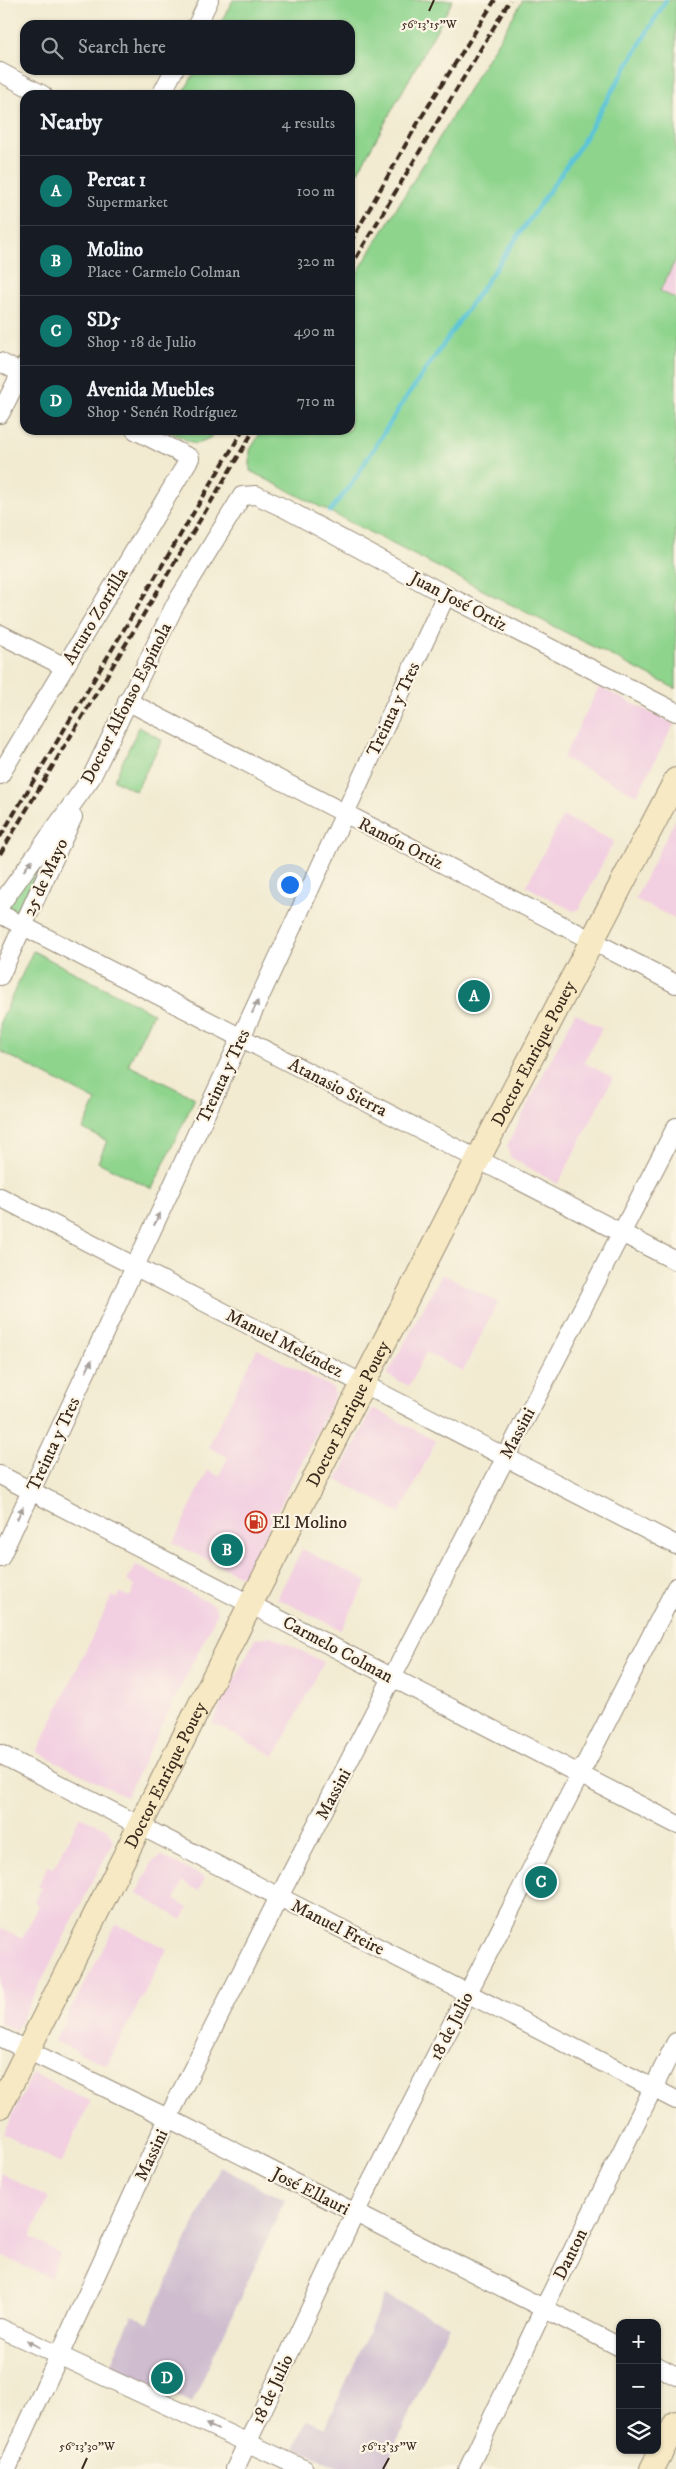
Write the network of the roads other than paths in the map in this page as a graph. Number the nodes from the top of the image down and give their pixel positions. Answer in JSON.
{"nodes":[{"id":1,"x":209,"y":0,"type":"edge"},
{"id":2,"x":199,"y":20,"type":"edge"},
{"id":3,"x":0,"y":72,"type":"edge"},
{"id":4,"x":171,"y":75,"type":"edge"},
{"id":5,"x":34,"y":90,"type":"edge"},
{"id":6,"x":164,"y":90,"type":"edge"},
{"id":7,"x":0,"y":362,"type":"edge"},
{"id":8,"x":20,"y":370,"type":"edge"},
{"id":9,"x":20,"y":378,"type":"edge"},
{"id":10,"x":0,"y":414,"type":"edge"},
{"id":11,"x":145,"y":435,"type":"edge"},
{"id":12,"x":242,"y":496,"type":"joint"},
{"id":13,"x":446,"y":595,"type":"junction"},
{"id":14,"x":0,"y":634,"type":"edge"},
{"id":15,"x":65,"y":667,"type":"junction"},
{"id":16,"x":127,"y":702,"type":"junction"},
{"id":17,"x":676,"y":712,"type":"edge"},
{"id":18,"x":0,"y":775,"type":"edge"},
{"id":19,"x":91,"y":778,"type":"junction"},
{"id":20,"x":676,"y":780,"type":"edge"},
{"id":21,"x":344,"y":814,"type":"junction"},
{"id":22,"x":0,"y":905,"type":"edge"},
{"id":23,"x":0,"y":914,"type":"edge"},
{"id":24,"x":23,"y":926,"type":"junction"},
{"id":25,"x":592,"y":941,"type":"junction"},
{"id":26,"x":0,"y":976,"type":"edge"},
{"id":27,"x":676,"y":984,"type":"edge"},
{"id":28,"x":241,"y":1038,"type":"junction"},
{"id":29,"x":676,"y":1126,"type":"edge"},
{"id":30,"x":478,"y":1159,"type":"junction"},
{"id":31,"x":0,"y":1197,"type":"edge"},
{"id":32,"x":622,"y":1234,"type":"junction"},
{"id":33,"x":676,"y":1261,"type":"edge"},
{"id":34,"x":136,"y":1266,"type":"junction"},
{"id":35,"x":364,"y":1384,"type":"junction"},
{"id":36,"x":505,"y":1455,"type":"junction"},
{"id":37,"x":0,"y":1475,"type":"edge"},
{"id":38,"x":31,"y":1490,"type":"junction"},
{"id":39,"x":676,"y":1545,"type":"edge"},
{"id":40,"x":0,"y":1558,"type":"edge"},
{"id":41,"x":676,"y":1587,"type":"edge"},
{"id":42,"x":251,"y":1603,"type":"junction"},
{"id":43,"x":393,"y":1679,"type":"junction"},
{"id":44,"x":0,"y":1754,"type":"edge"},
{"id":45,"x":580,"y":1775,"type":"junction"},
{"id":46,"x":676,"y":1824,"type":"edge"},
{"id":47,"x":141,"y":1827,"type":"junction"},
{"id":48,"x":279,"y":1897,"type":"junction"},
{"id":49,"x":467,"y":1994,"type":"junction"},
{"id":50,"x":0,"y":2037,"type":"edge"},
{"id":51,"x":676,"y":2042,"type":"edge"},
{"id":52,"x":29,"y":2050,"type":"junction"},
{"id":53,"x":652,"y":2088,"type":"junction"},
{"id":54,"x":676,"y":2100,"type":"edge"},
{"id":55,"x":0,"y":2106,"type":"edge"},
{"id":56,"x":168,"y":2118,"type":"junction"},
{"id":57,"x":356,"y":2213,"type":"junction"},
{"id":58,"x":544,"y":2308,"type":"junction"},
{"id":59,"x":0,"y":2328,"type":"edge"},
{"id":60,"x":616,"y":2345,"type":"edge"},
{"id":61,"x":58,"y":2356,"type":"junction"},
{"id":62,"x":661,"y":2368,"type":"edge"},
{"id":63,"x":676,"y":2376,"type":"edge"},
{"id":64,"x":676,"y":2423,"type":"edge"},
{"id":65,"x":247,"y":2442,"type":"junction"},
{"id":66,"x":7,"y":2469,"type":"edge"},
{"id":67,"x":235,"y":2469,"type":"edge"},
{"id":68,"x":304,"y":2469,"type":"edge"},
{"id":69,"x":468,"y":2469,"type":"edge"},
{"id":70,"x":652,"y":2469,"type":"edge"}],
"edges":[{"from":1,"to":2,"type":"street"},
{"from":3,"to":5,"type":"street"},
{"from":4,"to":6,"type":"street"},
{"from":7,"to":8,"type":"street"},
{"from":9,"to":10,"type":"street"},
{"from":11,"to":15,"type":"street","name":"Arturo Zorrilla"},
{"from":12,"to":13,"type":"street","name":"Juan José Ortiz"},
{"from":12,"to":16,"type":"street","name":"Doctor Alfonso Espínola"},
{"from":13,"to":17,"type":"street","name":"Juan José Ortiz"},
{"from":13,"to":21,"type":"street","name":"Treinta y Tres"},
{"from":14,"to":15,"type":"street"},
{"from":15,"to":18,"type":"street","name":"Arturo Zorrilla"},
{"from":16,"to":19,"type":"street","name":"Doctor Alfonso Espínola"},
{"from":16,"to":21,"type":"street","name":"Ramón Ortiz"},
{"from":22,"to":19,"type":"street","name":"Doctor Alfonso Espínola","one_way":true},
{"from":19,"to":24,"type":"street","name":"25 de Mayo"},
{"from":20,"to":25,"type":"street","name":"Doctor Enrique Pouey"},
{"from":21,"to":25,"type":"street","name":"Ramón Ortiz"},
{"from":28,"to":21,"type":"street","name":"Treinta y Tres","one_way":true},
{"from":23,"to":24,"type":"street","name":"Atanasio Sierra"},
{"from":24,"to":26,"type":"street","name":"25 de Mayo"},
{"from":24,"to":28,"type":"street","name":"Atanasio Sierra"},
{"from":25,"to":27,"type":"street","name":"Ramón Ortiz"},
{"from":25,"to":30,"type":"street","name":"Doctor Enrique Pouey"},
{"from":28,"to":30,"type":"street","name":"Atanasio Sierra"},
{"from":34,"to":28,"type":"street","name":"Treinta y Tres","one_way":true},
{"from":29,"to":32,"type":"street","name":"Massini"},
{"from":30,"to":32,"type":"street","name":"Atanasio Sierra"},
{"from":30,"to":35,"type":"street","name":"Doctor Enrique Pouey"},
{"from":31,"to":34,"type":"street","name":"Manuel Meléndez"},
{"from":32,"to":33,"type":"street","name":"Atanasio Sierra"},
{"from":32,"to":36,"type":"street","name":"Massini"},
{"from":34,"to":35,"type":"street","name":"Manuel Meléndez"},
{"from":38,"to":34,"type":"street","name":"Treinta y Tres","one_way":true},
{"from":35,"to":36,"type":"street","name":"Manuel Meléndez"},
{"from":35,"to":42,"type":"street","name":"Doctor Enrique Pouey"},
{"from":36,"to":39,"type":"street","name":"Manuel Meléndez"},
{"from":36,"to":43,"type":"street","name":"Massini"},
{"from":37,"to":38,"type":"street","name":"Carmelo Colman"},
{"from":40,"to":38,"type":"street","name":"Treinta y Tres","one_way":true},
{"from":38,"to":42,"type":"street","name":"Carmelo Colman"},
{"from":41,"to":45,"type":"street","name":"18 de Julio"},
{"from":42,"to":43,"type":"street","name":"Carmelo Colman"},
{"from":42,"to":47,"type":"street","name":"Doctor Enrique Pouey"},
{"from":43,"to":45,"type":"street","name":"Carmelo Colman"},
{"from":43,"to":48,"type":"street","name":"Massini"},
{"from":44,"to":47,"type":"street","name":"Manuel Freire"},
{"from":45,"to":46,"type":"street","name":"Carmelo Colman"},
{"from":45,"to":49,"type":"street","name":"18 de Julio"},
{"from":47,"to":48,"type":"street","name":"Manuel Freire"},
{"from":47,"to":52,"type":"street","name":"Doctor Enrique Pouey"},
{"from":48,"to":49,"type":"street","name":"Manuel Freire"},
{"from":48,"to":56,"type":"street","name":"Massini"},
{"from":49,"to":53,"type":"street","name":"Manuel Freire"},
{"from":49,"to":57,"type":"street","name":"18 de Julio"},
{"from":50,"to":52,"type":"street","name":"José Ellauri"},
{"from":51,"to":53,"type":"street","name":"Danton"},
{"from":52,"to":55,"type":"street","name":"Doctor Enrique Pouey"},
{"from":52,"to":56,"type":"street","name":"José Ellauri"},
{"from":53,"to":54,"type":"street","name":"Manuel Freire"},
{"from":53,"to":58,"type":"street","name":"Danton"},
{"from":56,"to":57,"type":"street","name":"José Ellauri"},
{"from":56,"to":61,"type":"street","name":"Massini"},
{"from":57,"to":58,"type":"street","name":"José Ellauri"},
{"from":57,"to":65,"type":"street","name":"18 de Julio"},
{"from":58,"to":60,"type":"street","name":"José Ellauri"},
{"from":58,"to":69,"type":"street","name":"Danton"},
{"from":61,"to":59,"type":"street","one_way":true},
{"from":65,"to":61,"type":"street","one_way":true},
{"from":61,"to":66,"type":"street","name":"Massini"},
{"from":62,"to":63,"type":"street"},
{"from":64,"to":70,"type":"street"},
{"from":65,"to":67,"type":"street","name":"18 de Julio"},
{"from":65,"to":68,"type":"street"}]}
